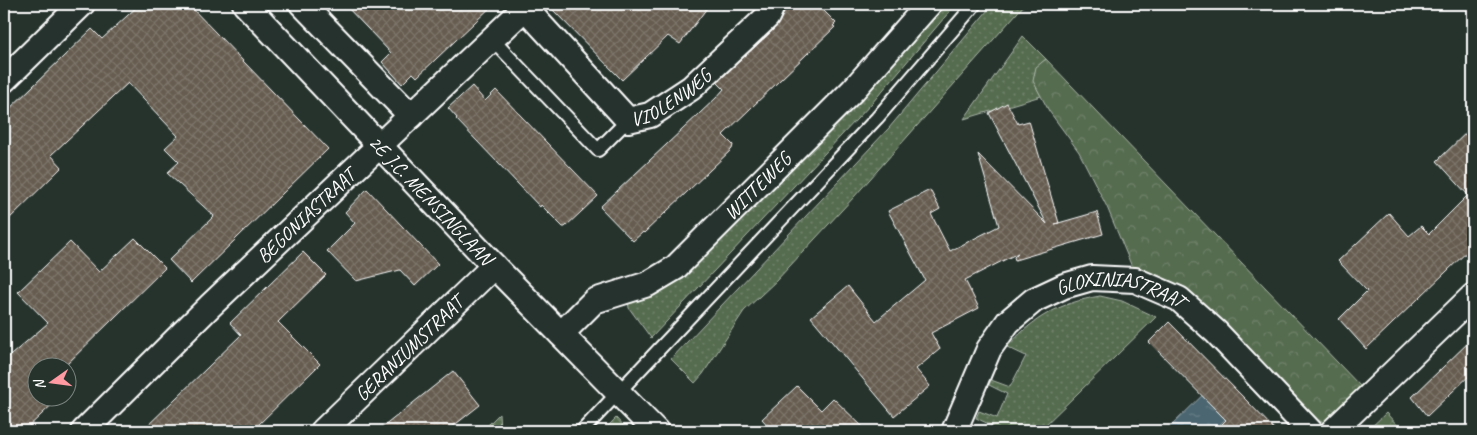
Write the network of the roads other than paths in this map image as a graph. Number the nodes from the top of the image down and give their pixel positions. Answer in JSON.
{"nodes":[{"id":1,"x":82,"y":4,"type":"edge"},
{"id":2,"x":245,"y":4,"type":"edge"},
{"id":3,"x":302,"y":4,"type":"edge"},
{"id":4,"x":773,"y":4,"type":"edge"},
{"id":5,"x":929,"y":4,"type":"edge"},
{"id":6,"x":975,"y":4,"type":"edge"},
{"id":7,"x":527,"y":6,"type":"edge"},
{"id":8,"x":492,"y":39,"type":"junction"},
{"id":9,"x":4,"y":80,"type":"edge"},
{"id":10,"x":411,"y":116,"type":"junction"},
{"id":11,"x":628,"y":120,"type":"junction"},
{"id":12,"x":381,"y":146,"type":"junction"},
{"id":13,"x":494,"y":266,"type":"junction"},
{"id":14,"x":1473,"y":296,"type":"edge"},
{"id":15,"x":561,"y":334,"type":"junction"},
{"id":16,"x":619,"y":393,"type":"junction"},
{"id":17,"x":84,"y":431,"type":"edge"},
{"id":18,"x":323,"y":431,"type":"edge"},
{"id":19,"x":582,"y":431,"type":"edge"},
{"id":20,"x":656,"y":431,"type":"edge"},
{"id":21,"x":954,"y":431,"type":"edge"},
{"id":22,"x":1310,"y":431,"type":"edge"},
{"id":23,"x":1333,"y":431,"type":"edge"}],
"edges":[{"from":1,"to":9,"type":"street"},
{"from":2,"to":12,"type":"street","name":"2E J.C. MENSINGLAAN"},
{"from":3,"to":10,"type":"street","name":"2E J.C. MENSINGLAAN"},
{"from":4,"to":11,"type":"street","name":"VIOLENWEG"},
{"from":5,"to":15,"type":"street","name":"WITTEWEG"},
{"from":6,"to":16,"type":"lane"},
{"from":7,"to":8,"type":"street","name":"BEGONIASTRAAT"},
{"from":7,"to":11,"type":"street","name":"VIOLENWEG"},
{"from":8,"to":10,"type":"street","name":"BEGONIASTRAAT"},
{"from":8,"to":11,"type":"lane"},
{"from":10,"to":12,"type":"street","name":"BEGONIASTRAAT"},
{"from":12,"to":13,"type":"street","name":"2E J.C. MENSINGLAAN"},
{"from":12,"to":17,"type":"street","name":"BEGONIASTRAAT"},
{"from":13,"to":15,"type":"street","name":"2E J.C. MENSINGLAAN"},
{"from":13,"to":18,"type":"street","name":"GERANIUMSTRAAT"},
{"from":14,"to":23,"type":"street"},
{"from":15,"to":16,"type":"street","name":"2E J.C. MENSINGLAAN"},
{"from":16,"to":19,"type":"lane"},
{"from":16,"to":20,"type":"street","name":"2E J.C. MENSINGLAAN"},
{"from":21,"to":22,"type":"street","name":"GLOXINIASTRAAT"}]}
